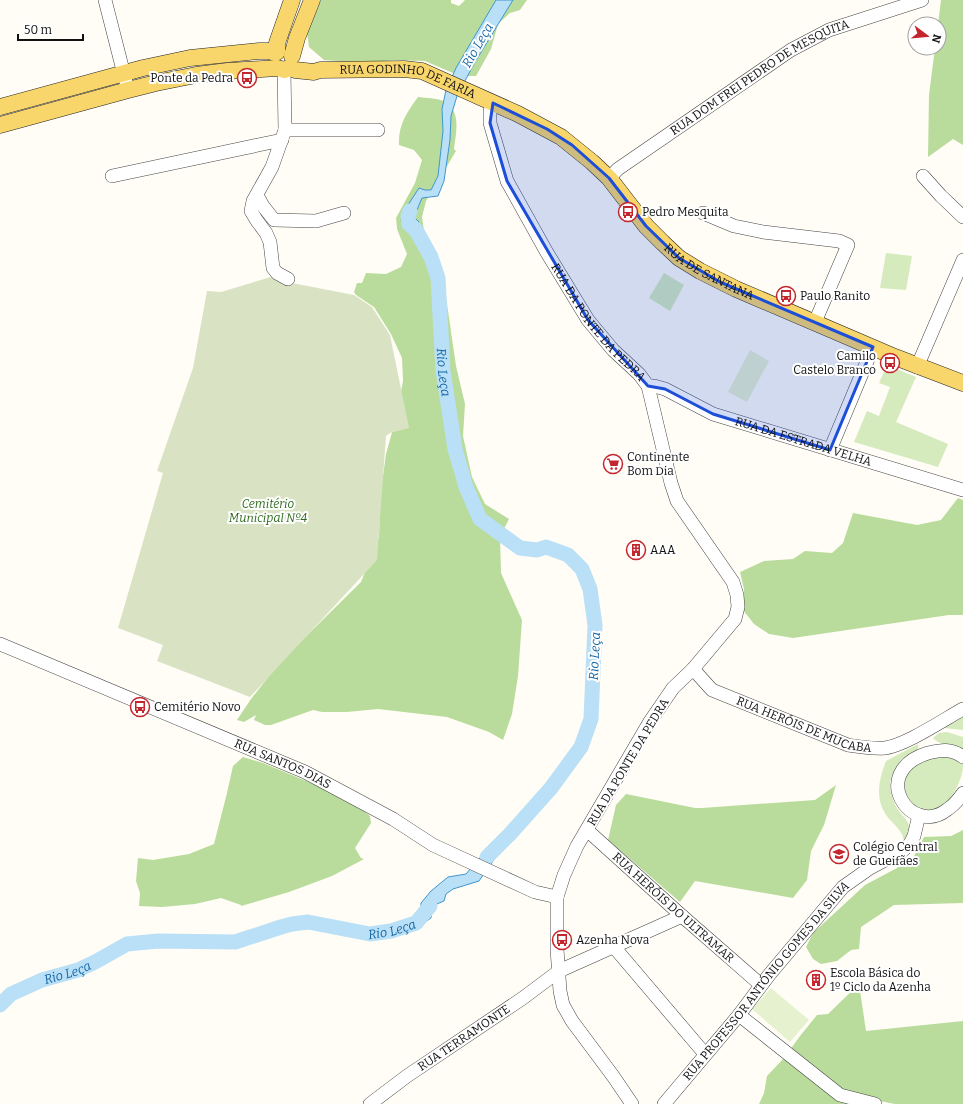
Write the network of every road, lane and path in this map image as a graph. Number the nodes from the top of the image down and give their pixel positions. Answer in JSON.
{"nodes":[{"id":1,"x":105,"y":0,"type":"edge"},
{"id":2,"x":292,"y":0,"type":"edge"},
{"id":3,"x":312,"y":0,"type":"edge"},
{"id":4,"x":922,"y":0,"type":"edge"},
{"id":5,"x":284,"y":61,"type":"junction"},
{"id":6,"x":124,"y":73,"type":"junction"},
{"id":7,"x":128,"y":90,"type":"junction"},
{"id":8,"x":493,"y":103,"type":"junction"},
{"id":9,"x":0,"y":107,"type":"edge"},
{"id":10,"x":0,"y":125,"type":"edge"},
{"id":11,"x":378,"y":130,"type":"dead end"},
{"id":12,"x":283,"y":135,"type":"junction"},
{"id":13,"x":112,"y":176,"type":"dead end"},
{"id":14,"x":923,"y":176,"type":"dead end"},
{"id":15,"x":609,"y":178,"type":"junction"},
{"id":16,"x":257,"y":195,"type":"junction"},
{"id":17,"x":344,"y":213,"type":"dead end"},
{"id":18,"x":703,"y":213,"type":"dead end"},
{"id":19,"x":963,"y":217,"type":"edge"},
{"id":20,"x":963,"y":260,"type":"edge"},
{"id":21,"x":288,"y":279,"type":"dead end"},
{"id":22,"x":815,"y":322,"type":"junction"},
{"id":23,"x":873,"y":347,"type":"junction"},
{"id":24,"x":917,"y":367,"type":"junction"},
{"id":25,"x":963,"y":383,"type":"edge"},
{"id":26,"x":648,"y":386,"type":"junction"},
{"id":27,"x":830,"y":450,"type":"junction"},
{"id":28,"x":963,"y":490,"type":"edge"},
{"id":29,"x":0,"y":644,"type":"edge"},
{"id":30,"x":693,"y":669,"type":"junction"},
{"id":31,"x":963,"y":709,"type":"edge"},
{"id":32,"x":923,"y":732,"type":"junction"},
{"id":33,"x":932,"y":752,"type":"junction"},
{"id":34,"x":963,"y":756,"type":"edge"},
{"id":35,"x":963,"y":793,"type":"edge"},
{"id":36,"x":920,"y":815,"type":"junction"},
{"id":37,"x":587,"y":830,"type":"junction"},
{"id":38,"x":557,"y":897,"type":"junction"},
{"id":39,"x":682,"y":916,"type":"junction"},
{"id":40,"x":614,"y":947,"type":"junction"},
{"id":41,"x":559,"y":971,"type":"junction"},
{"id":42,"x":761,"y":985,"type":"junction"},
{"id":43,"x":739,"y":1015,"type":"junction"},
{"id":44,"x":705,"y":1054,"type":"junction"},
{"id":45,"x":370,"y":1104,"type":"edge"},
{"id":46,"x":632,"y":1104,"type":"edge"},
{"id":47,"x":664,"y":1104,"type":"edge"},
{"id":48,"x":876,"y":1104,"type":"edge"}],
"edges":[{"from":1,"to":6,"type":"street"},
{"from":2,"to":5,"type":"main road"},
{"from":3,"to":5,"type":"main road"},
{"from":4,"to":15,"type":"street","name":"RUA DOM FREI PEDRO DE MESQUITA"},
{"from":5,"to":6,"type":"main road","name":"RUA GODINHO DE FARIA"},
{"from":5,"to":7,"type":"main road","name":"RUA GODINHO DE FARIA"},
{"from":5,"to":8,"type":"main road","name":"RUA GODINHO DE FARIA"},
{"from":5,"to":12,"type":"street"},
{"from":6,"to":7,"type":"street"},
{"from":6,"to":9,"type":"main road","name":"RUA GODINHO DE FARIA"},
{"from":7,"to":10,"type":"main road","name":"RUA GODINHO DE FARIA"},
{"from":8,"to":15,"type":"main road","name":"RUA DE SANTANA"},
{"from":8,"to":26,"type":"street","name":"RUA DA PONTE DA PEDRA"},
{"from":11,"to":12,"type":"street"},
{"from":12,"to":13,"type":"street"},
{"from":12,"to":16,"type":"street"},
{"from":14,"to":19,"type":"street"},
{"from":15,"to":22,"type":"main road","name":"RUA DE SANTANA"},
{"from":16,"to":17,"type":"street"},
{"from":16,"to":21,"type":"street"},
{"from":18,"to":22,"type":"street"},
{"from":20,"to":24,"type":"street"},
{"from":22,"to":23,"type":"main road","name":"RUA DE SANTANA"},
{"from":23,"to":24,"type":"main road","name":"RUA DE SANTANA"},
{"from":23,"to":27,"type":"street"},
{"from":24,"to":25,"type":"main road","name":"RUA DE SANTANA"},
{"from":26,"to":27,"type":"street","name":"RUA DA ESTRADA VELHA"},
{"from":26,"to":30,"type":"street","name":"RUA DA PONTE DA PEDRA"},
{"from":27,"to":28,"type":"street","name":"RUA DA ESTRADA VELHA"},
{"from":29,"to":38,"type":"street","name":"RUA SANTOS DIAS"},
{"from":30,"to":32,"type":"street","name":"RUA HERÓIS DE MUCABA"},
{"from":30,"to":37,"type":"street","name":"RUA DA PONTE DA PEDRA"},
{"from":31,"to":32,"type":"street","name":"RUA HERÓIS DE MUCABA"},
{"from":32,"to":33,"type":"street"},
{"from":33,"to":34,"type":"street"},
{"from":33,"to":36,"type":"street"},
{"from":35,"to":36,"type":"street"},
{"from":36,"to":42,"type":"street","name":"RUA PROFESSOR ANTÓNIO GOMES DA SILVA"},
{"from":37,"to":38,"type":"street","name":"RUA DA PONTE DA PEDRA"},
{"from":37,"to":39,"type":"street","name":"RUA HERÓIS DO ULTRAMAR"},
{"from":38,"to":41,"type":"street","name":"RUA DA PONTE DA PEDRA"},
{"from":39,"to":40,"type":"street","name":"RUA TERRAMONTE"},
{"from":39,"to":42,"type":"street","name":"RUA HERÓIS DO ULTRAMAR"},
{"from":40,"to":41,"type":"street","name":"RUA TERRAMONTE"},
{"from":40,"to":44,"type":"street"},
{"from":41,"to":45,"type":"street","name":"RUA TERRAMONTE"},
{"from":41,"to":46,"type":"street","name":"RUA DA PONTE DA PEDRA"},
{"from":42,"to":43,"type":"street","name":"RUA PROFESSOR ANTÓNIO GOMES DA SILVA"},
{"from":43,"to":44,"type":"street","name":"RUA PROFESSOR ANTÓNIO GOMES DA SILVA"},
{"from":43,"to":48,"type":"street"},
{"from":44,"to":47,"type":"street","name":"RUA PROFESSOR ANTÓNIO GOMES DA SILVA"}]}
